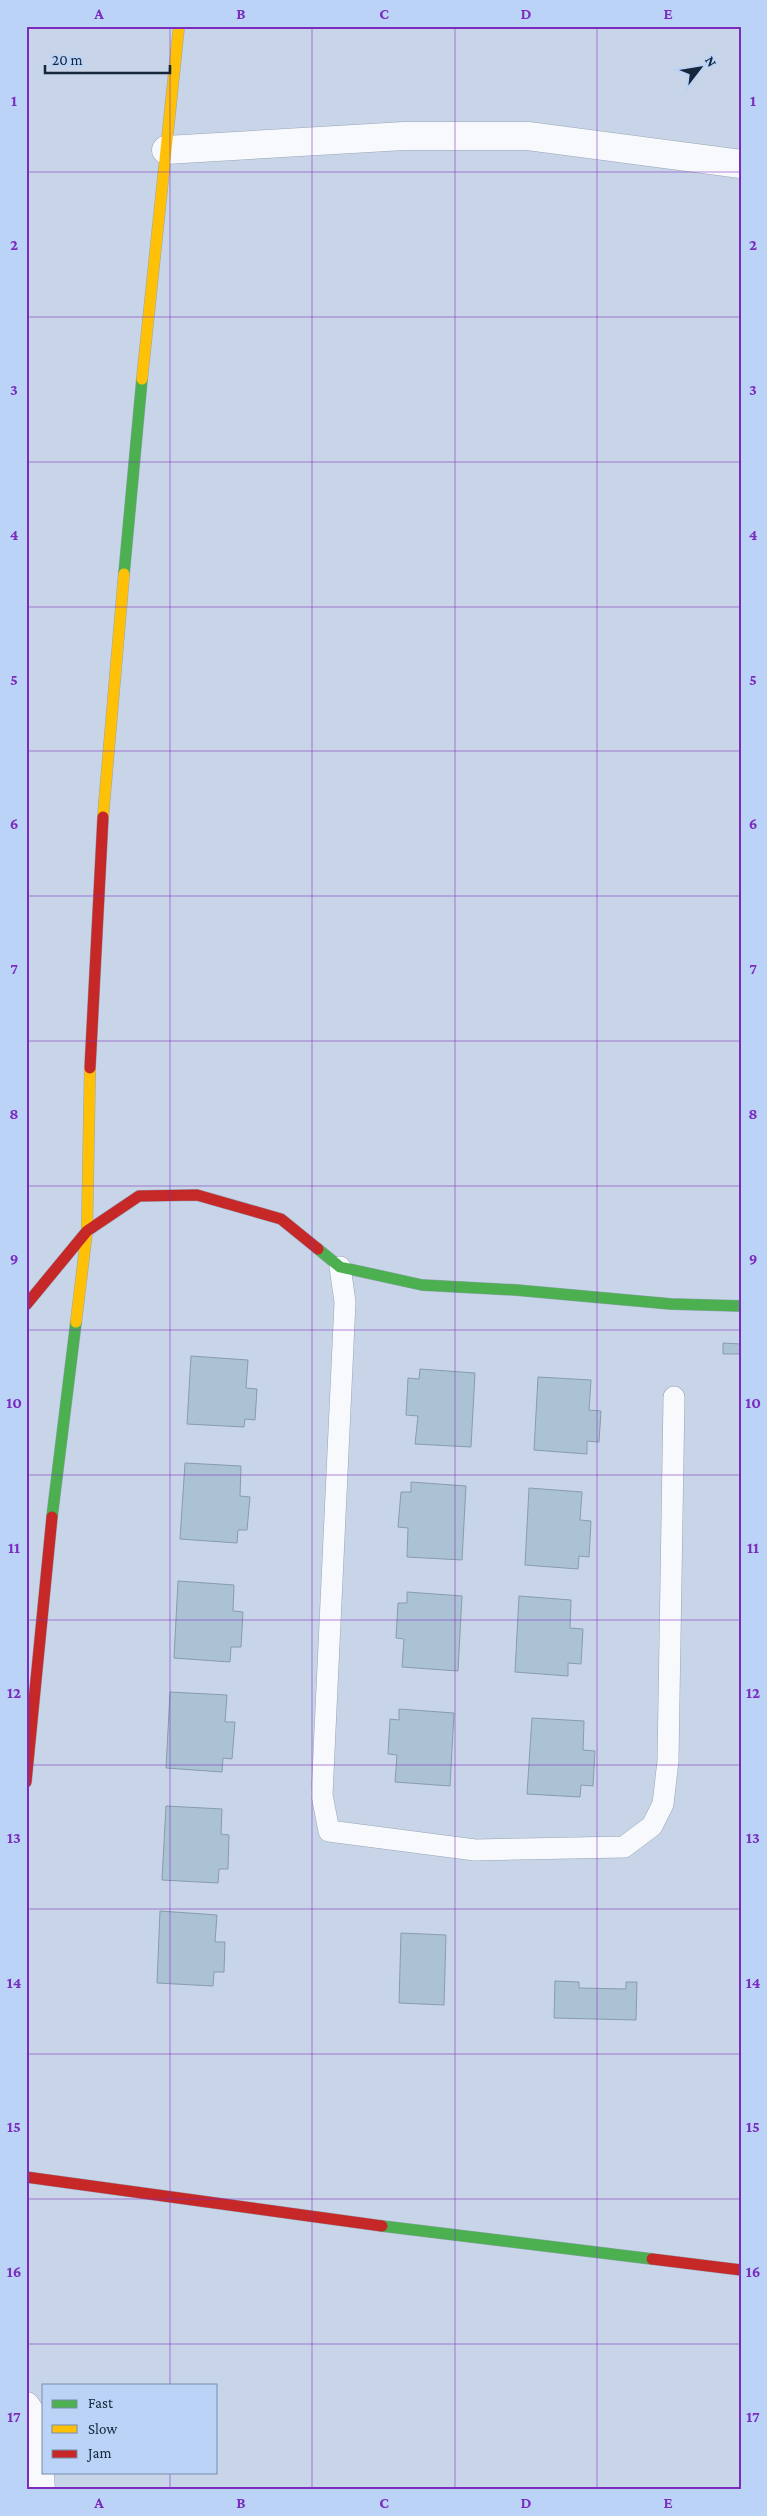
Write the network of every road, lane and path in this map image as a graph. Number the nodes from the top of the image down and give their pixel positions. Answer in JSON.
{"nodes":[{"id":1,"x":179,"y":26,"type":"edge"},
{"id":2,"x":166,"y":150,"type":"junction"},
{"id":3,"x":741,"y":164,"type":"edge"},
{"id":4,"x":87,"y":1231,"type":"junction"},
{"id":5,"x":340,"y":1267,"type":"junction"},
{"id":6,"x":26,"y":1305,"type":"edge"},
{"id":7,"x":741,"y":1306,"type":"edge"},
{"id":8,"x":674,"y":1397,"type":"dead end"},
{"id":9,"x":26,"y":1782,"type":"edge"},
{"id":10,"x":26,"y":2177,"type":"edge"},
{"id":11,"x":741,"y":2270,"type":"edge"},
{"id":12,"x":26,"y":2406,"type":"edge"},
{"id":13,"x":41,"y":2490,"type":"edge"}],
"edges":[{"from":1,"to":2,"type":"street"},
{"from":2,"to":3,"type":"street"},
{"from":2,"to":4,"type":"street"},
{"from":4,"to":5,"type":"street"},
{"from":4,"to":6,"type":"street"},
{"from":4,"to":9,"type":"street"},
{"from":5,"to":7,"type":"street"},
{"from":5,"to":8,"type":"lane"},
{"from":10,"to":11,"type":"street"},
{"from":12,"to":13,"type":"street"}]}
